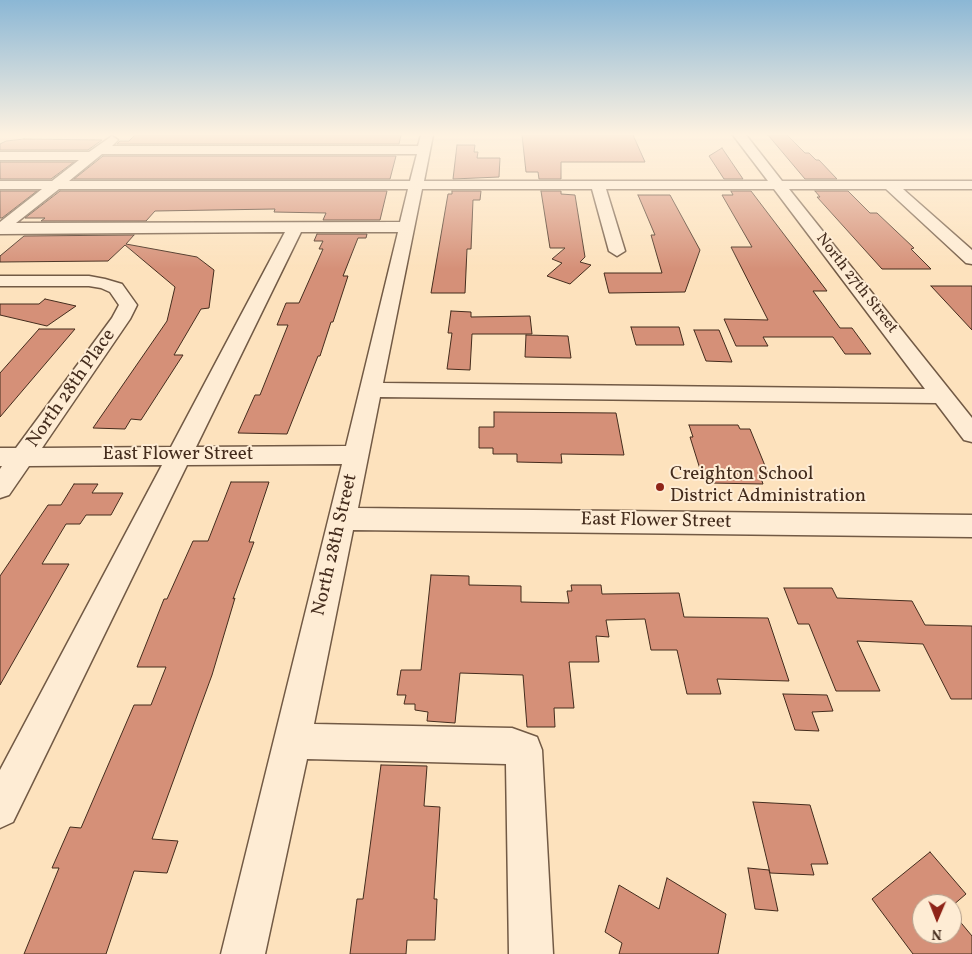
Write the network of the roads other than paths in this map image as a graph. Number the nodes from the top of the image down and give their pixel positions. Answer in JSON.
{"nodes":[{"id":1,"x":61,"y":180,"type":"edge"},
{"id":2,"x":416,"y":180,"type":"edge"},
{"id":3,"x":774,"y":180,"type":"edge"},
{"id":4,"x":0,"y":185,"type":"edge"},
{"id":5,"x":54,"y":185,"type":"junction"},
{"id":6,"x":415,"y":185,"type":"junction"},
{"id":7,"x":598,"y":185,"type":"junction"},
{"id":8,"x":778,"y":185,"type":"junction"},
{"id":9,"x":890,"y":185,"type":"junction"},
{"id":10,"x":972,"y":185,"type":"edge"},
{"id":11,"x":406,"y":227,"type":"junction"},
{"id":12,"x":0,"y":228,"type":"edge"},
{"id":13,"x":295,"y":228,"type":"junction"},
{"id":14,"x":617,"y":251,"type":"dead end"},
{"id":15,"x":972,"y":259,"type":"edge"},
{"id":16,"x":0,"y":281,"type":"edge"},
{"id":17,"x":371,"y":390,"type":"junction"},
{"id":18,"x":942,"y":396,"type":"junction"},
{"id":19,"x":972,"y":434,"type":"edge"},
{"id":20,"x":356,"y":455,"type":"junction"},
{"id":21,"x":178,"y":456,"type":"junction"},
{"id":22,"x":12,"y":457,"type":"edge"},
{"id":23,"x":0,"y":488,"type":"edge"},
{"id":24,"x":340,"y":519,"type":"junction"},
{"id":25,"x":972,"y":526,"type":"edge"},
{"id":26,"x":293,"y":741,"type":"junction"},
{"id":27,"x":0,"y":809,"type":"edge"},
{"id":28,"x":243,"y":954,"type":"edge"},
{"id":29,"x":531,"y":954,"type":"edge"}],
"edges":[{"from":1,"to":5,"type":"street"},
{"from":2,"to":6,"type":"street","name":"North 28th Street"},
{"from":3,"to":8,"type":"street","name":"North 27th Street"},
{"from":4,"to":5,"type":"street"},
{"from":5,"to":6,"type":"street"},
{"from":5,"to":12,"type":"street"},
{"from":6,"to":7,"type":"street"},
{"from":6,"to":11,"type":"street","name":"North 28th Street"},
{"from":7,"to":8,"type":"street"},
{"from":7,"to":14,"type":"street"},
{"from":8,"to":9,"type":"street"},
{"from":8,"to":18,"type":"street","name":"North 27th Street"},
{"from":9,"to":10,"type":"street"},
{"from":9,"to":15,"type":"street"},
{"from":11,"to":13,"type":"street"},
{"from":11,"to":17,"type":"street","name":"North 28th Street"},
{"from":12,"to":13,"type":"street"},
{"from":13,"to":21,"type":"street"},
{"from":16,"to":22,"type":"street","name":"North 28th Place"},
{"from":17,"to":18,"type":"street"},
{"from":17,"to":20,"type":"street","name":"North 28th Street"},
{"from":18,"to":19,"type":"street","name":"North 27th Street"},
{"from":20,"to":21,"type":"street","name":"East Flower Street"},
{"from":20,"to":24,"type":"street","name":"North 28th Street"},
{"from":21,"to":22,"type":"street","name":"East Flower Street"},
{"from":21,"to":27,"type":"street"},
{"from":22,"to":23,"type":"street","name":"North 28th Place"},
{"from":24,"to":25,"type":"street","name":"East Flower Street"},
{"from":24,"to":26,"type":"street","name":"North 28th Street"},
{"from":26,"to":28,"type":"street","name":"North 28th Street"},
{"from":26,"to":29,"type":"street"}]}
